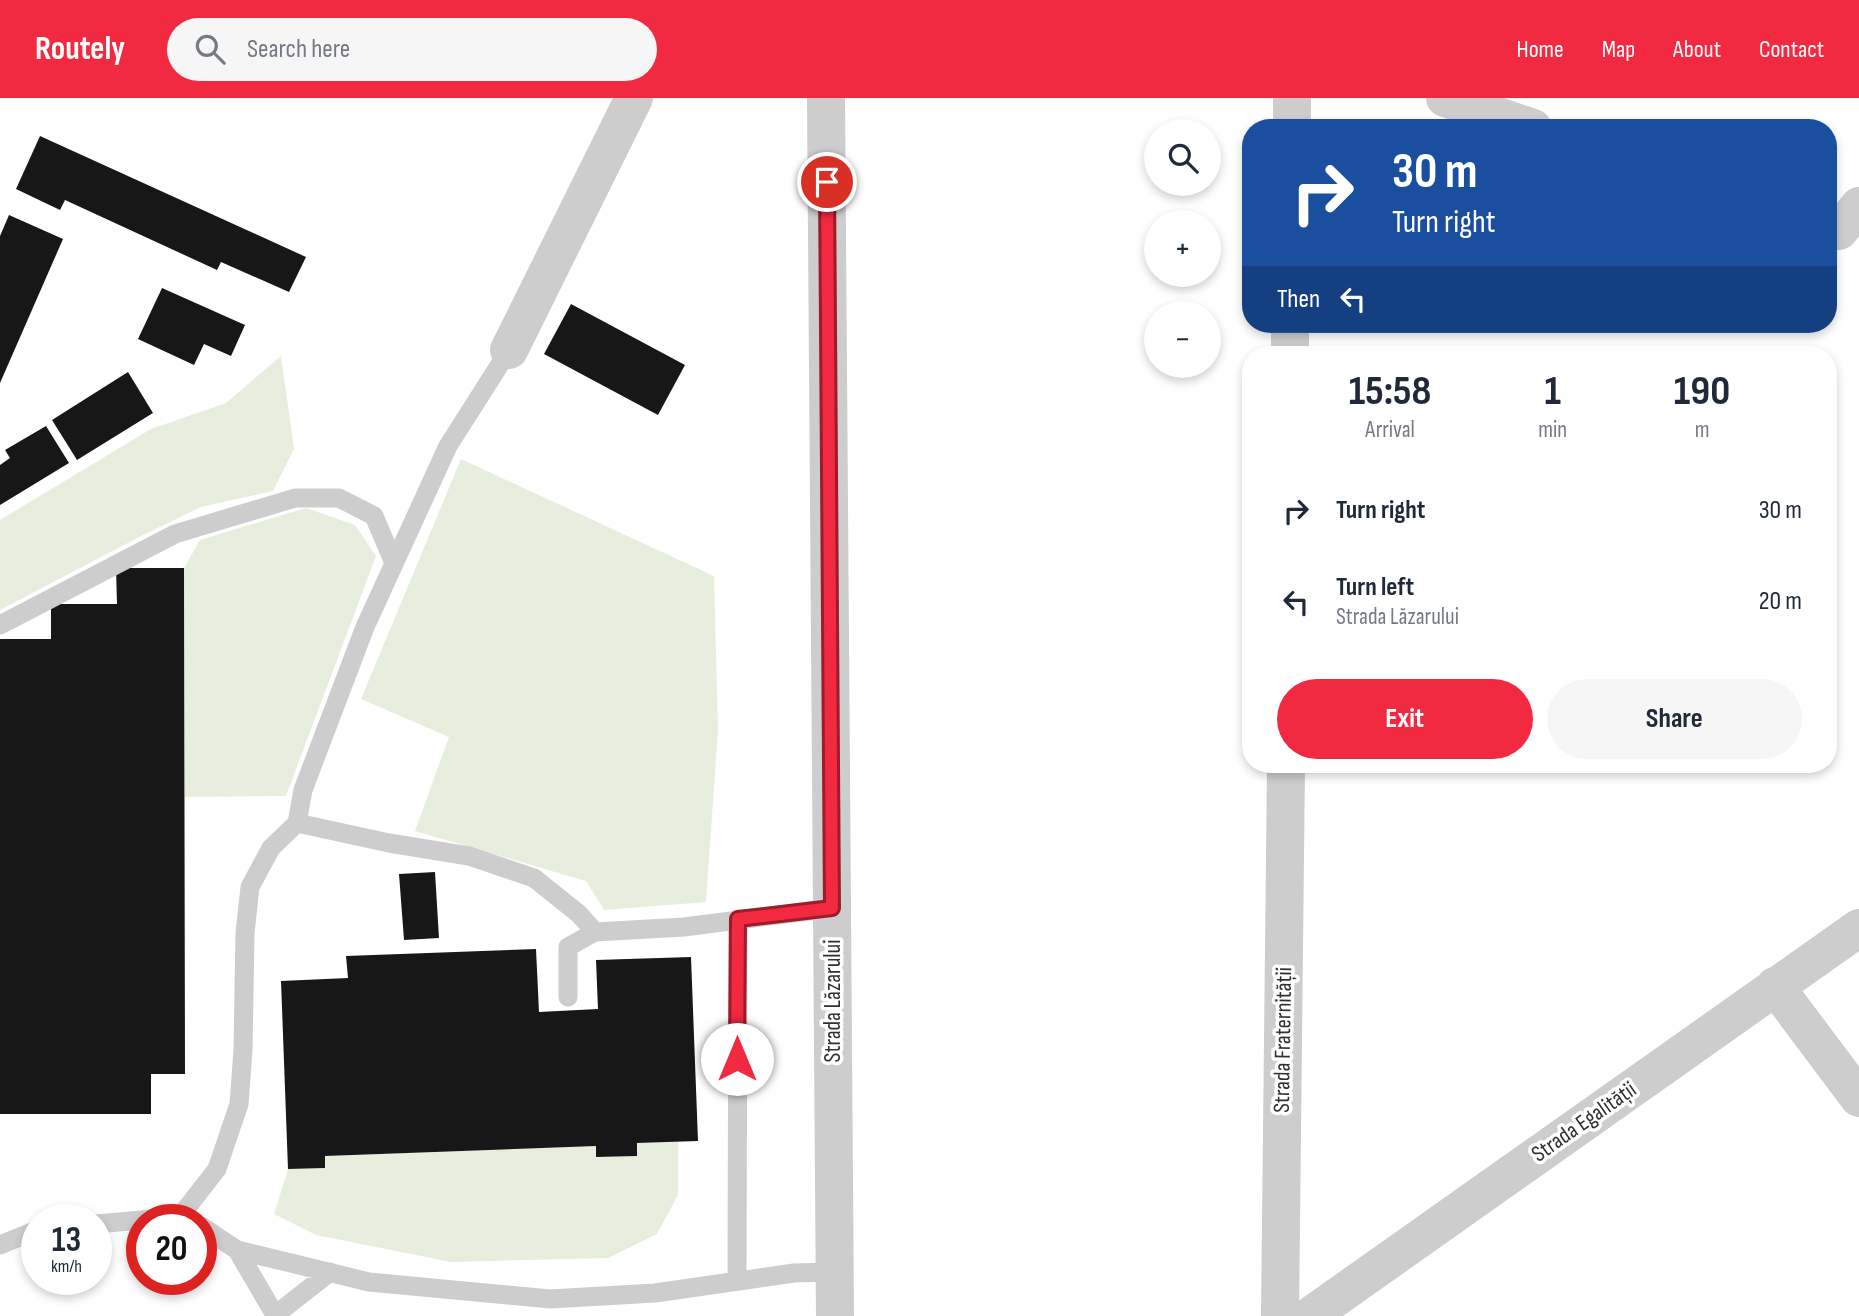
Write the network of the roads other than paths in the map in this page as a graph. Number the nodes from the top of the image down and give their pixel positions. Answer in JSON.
{"nodes":[{"id":1,"x":634,"y":98,"type":"edge"},
{"id":2,"x":826,"y":98,"type":"edge"},
{"id":3,"x":1292,"y":98,"type":"edge"},
{"id":4,"x":1445,"y":98,"type":"edge"},
{"id":5,"x":1292,"y":119,"type":"edge"},
{"id":6,"x":1507,"y":119,"type":"edge"},
{"id":7,"x":509,"y":350,"type":"joint"},
{"id":8,"x":394,"y":563,"type":"junction"},
{"id":9,"x":0,"y":625,"type":"edge"},
{"id":10,"x":1286,"y":773,"type":"edge"},
{"id":11,"x":297,"y":823,"type":"junction"},
{"id":12,"x":832,"y":908,"type":"junction"},
{"id":13,"x":738,"y":919,"type":"junction"},
{"id":14,"x":1859,"y":928,"type":"edge"},
{"id":15,"x":595,"y":932,"type":"junction"},
{"id":16,"x":1776,"y":986,"type":"junction"},
{"id":17,"x":568,"y":997,"type":"dead end"},
{"id":18,"x":1859,"y":1098,"type":"edge"},
{"id":19,"x":195,"y":1204,"type":"edge"},
{"id":20,"x":21,"y":1236,"type":"edge"},
{"id":21,"x":217,"y":1237,"type":"edge"},
{"id":22,"x":0,"y":1245,"type":"edge"},
{"id":23,"x":237,"y":1250,"type":"junction"},
{"id":24,"x":330,"y":1272,"type":"junction"},
{"id":25,"x":834,"y":1272,"type":"junction"},
{"id":26,"x":737,"y":1281,"type":"junction"},
{"id":27,"x":275,"y":1315,"type":"edge"},
{"id":28,"x":835,"y":1316,"type":"edge"},
{"id":29,"x":1280,"y":1316,"type":"edge"},
{"id":30,"x":1310,"y":1316,"type":"edge"}],
"edges":[{"from":1,"to":7,"type":"street"},
{"from":2,"to":12,"type":"street","name":"Strada Lăzarului"},
{"from":3,"to":5,"type":"street"},
{"from":4,"to":6,"type":"street"},
{"from":7,"to":8,"type":"lane"},
{"from":8,"to":9,"type":"lane"},
{"from":8,"to":11,"type":"lane"},
{"from":10,"to":29,"type":"street","name":"Strada Fraternității"},
{"from":11,"to":15,"type":"lane"},
{"from":11,"to":19,"type":"lane"},
{"from":12,"to":13,"type":"lane"},
{"from":12,"to":25,"type":"street","name":"Strada Lăzarului"},
{"from":13,"to":15,"type":"lane"},
{"from":13,"to":26,"type":"lane"},
{"from":14,"to":16,"type":"street","name":"Strada Egalității"},
{"from":15,"to":17,"type":"lane"},
{"from":16,"to":18,"type":"street"},
{"from":16,"to":30,"type":"street","name":"Strada Egalității"},
{"from":20,"to":22,"type":"lane"},
{"from":21,"to":23,"type":"lane"},
{"from":23,"to":24,"type":"lane"},
{"from":23,"to":27,"type":"lane"},
{"from":24,"to":26,"type":"lane"},
{"from":24,"to":27,"type":"lane"},
{"from":25,"to":26,"type":"lane"},
{"from":25,"to":28,"type":"street","name":"Strada Lăzarului"}]}
